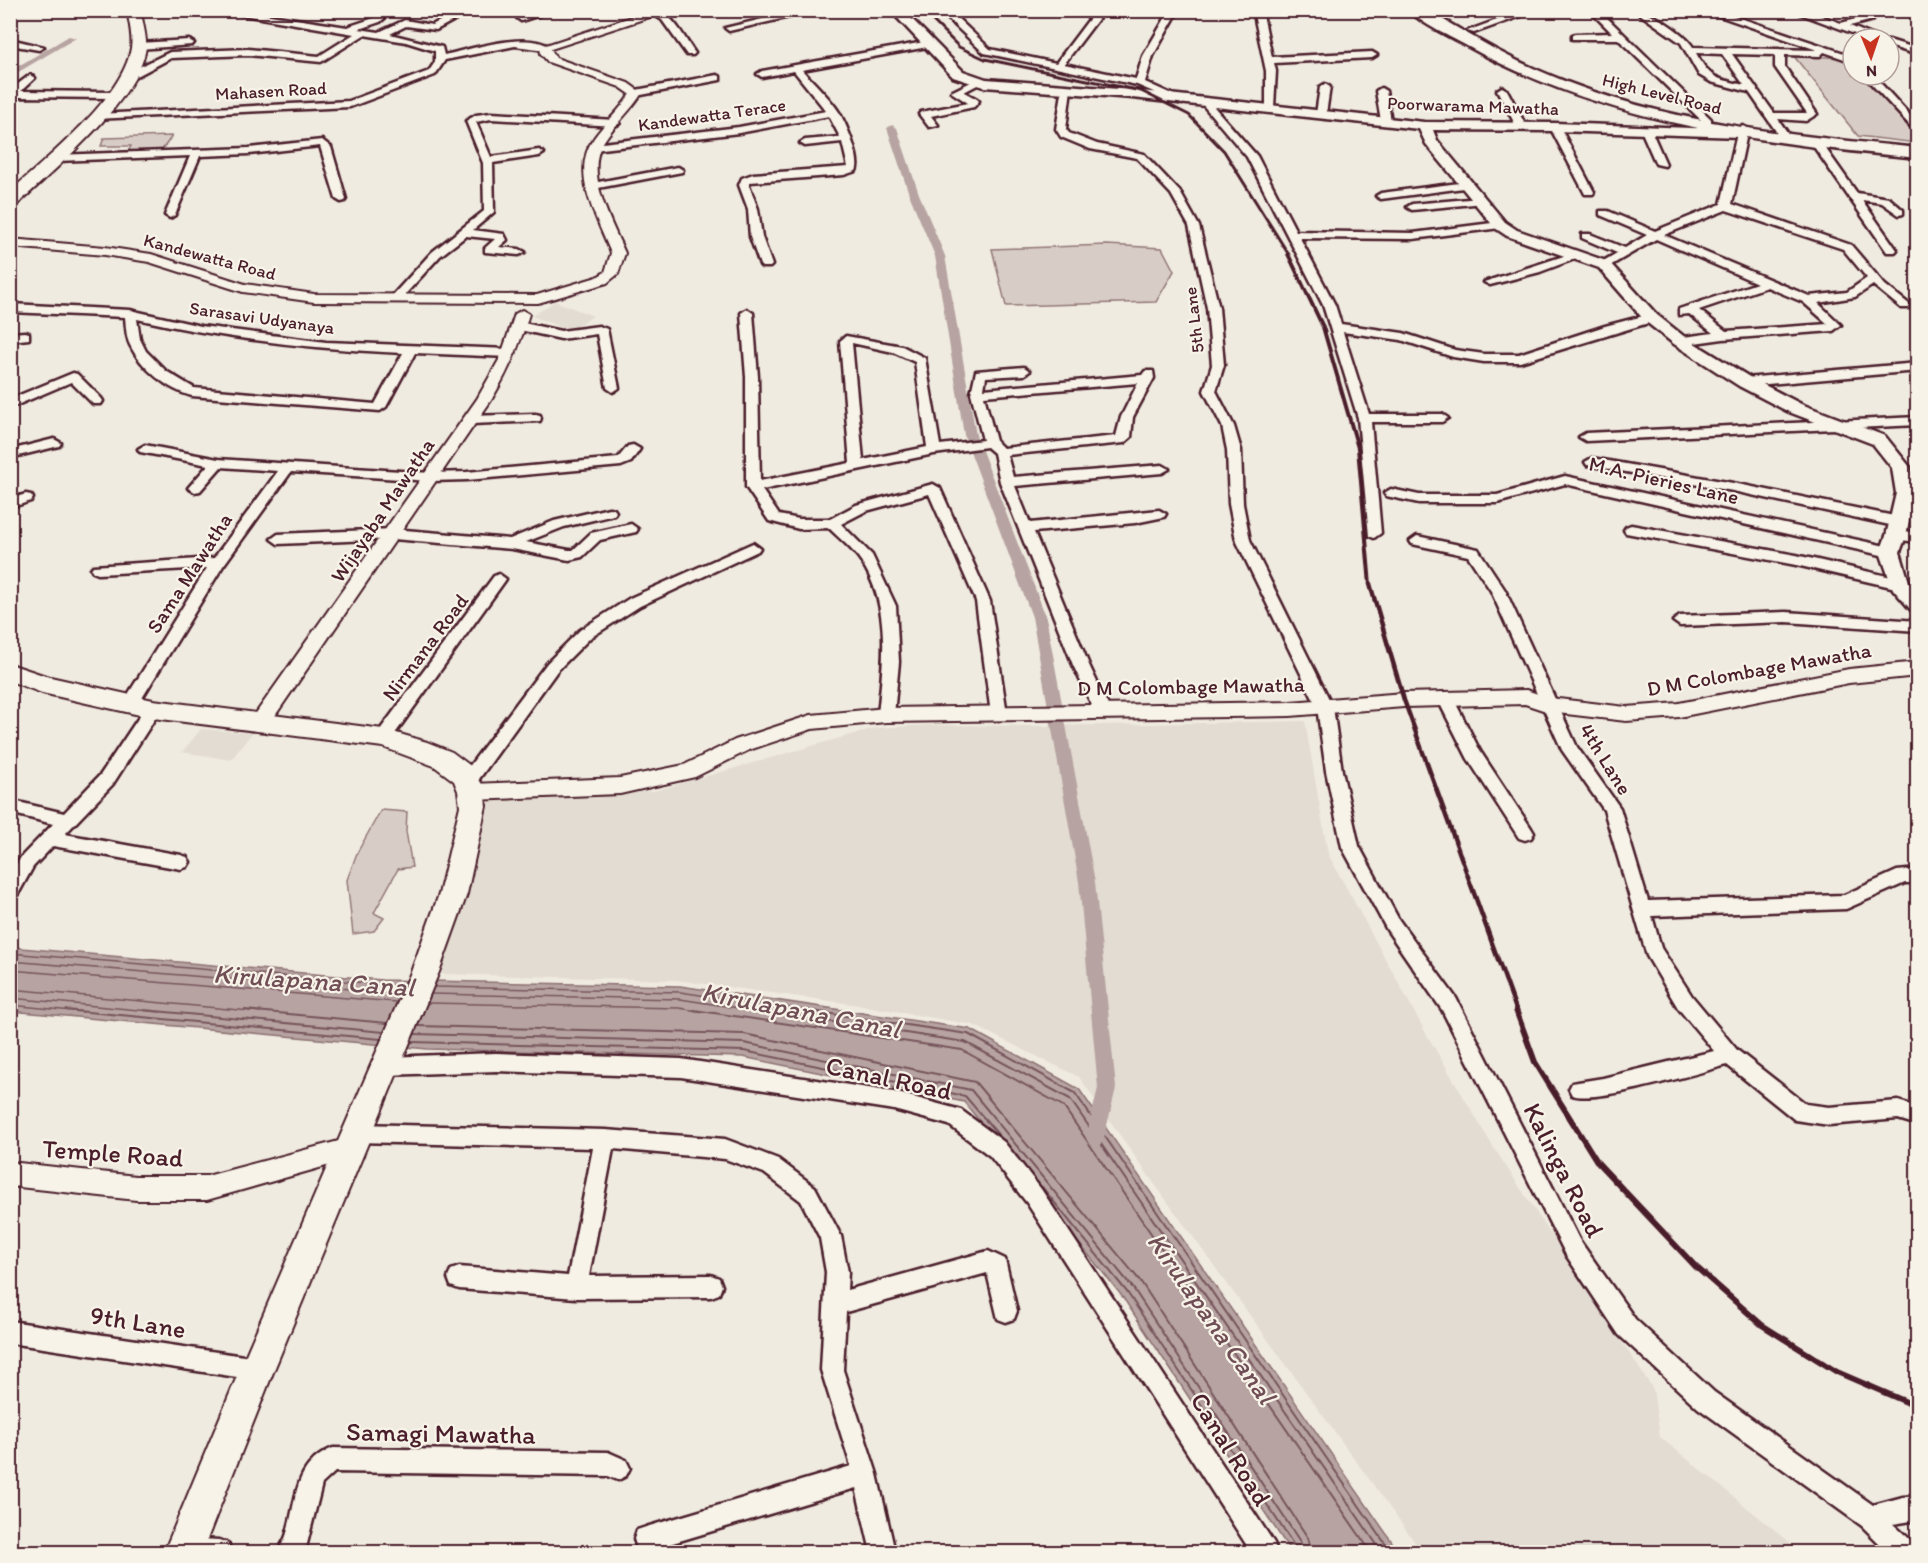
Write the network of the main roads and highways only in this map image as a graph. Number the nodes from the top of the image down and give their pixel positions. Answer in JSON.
{"nodes":[{"id":1,"x":134,"y":10,"type":"edge"},
{"id":2,"x":896,"y":10,"type":"edge"},
{"id":3,"x":1416,"y":10,"type":"edge"},
{"id":4,"x":1424,"y":10,"type":"edge"},
{"id":5,"x":1425,"y":126,"type":"junction"},
{"id":6,"x":1705,"y":126,"type":"junction"},
{"id":7,"x":1742,"y":131,"type":"junction"},
{"id":8,"x":1917,"y":149,"type":"edge"},
{"id":9,"x":1917,"y":153,"type":"edge"},
{"id":10,"x":13,"y":197,"type":"edge"},
{"id":11,"x":1917,"y":605,"type":"edge"},
{"id":12,"x":10,"y":672,"type":"edge"},
{"id":13,"x":183,"y":1551,"type":"edge"}],
"edges":[{"from":1,"to":10,"type":"main road"},
{"from":2,"to":5,"type":"main road","name":"Poorwarama Mawatha"},
{"from":3,"to":6,"type":"highway","name":"High Level Road"},
{"from":4,"to":6,"type":"highway","name":"High Level Road"},
{"from":5,"to":6,"type":"main road","name":"Poorwarama Mawatha"},
{"from":5,"to":11,"type":"main road"},
{"from":6,"to":7,"type":"highway","name":"High Level Road"},
{"from":7,"to":8,"type":"highway","name":"High Level Road"},
{"from":7,"to":9,"type":"highway","name":"High Level Road"},
{"from":12,"to":13,"type":"main road"}]}
